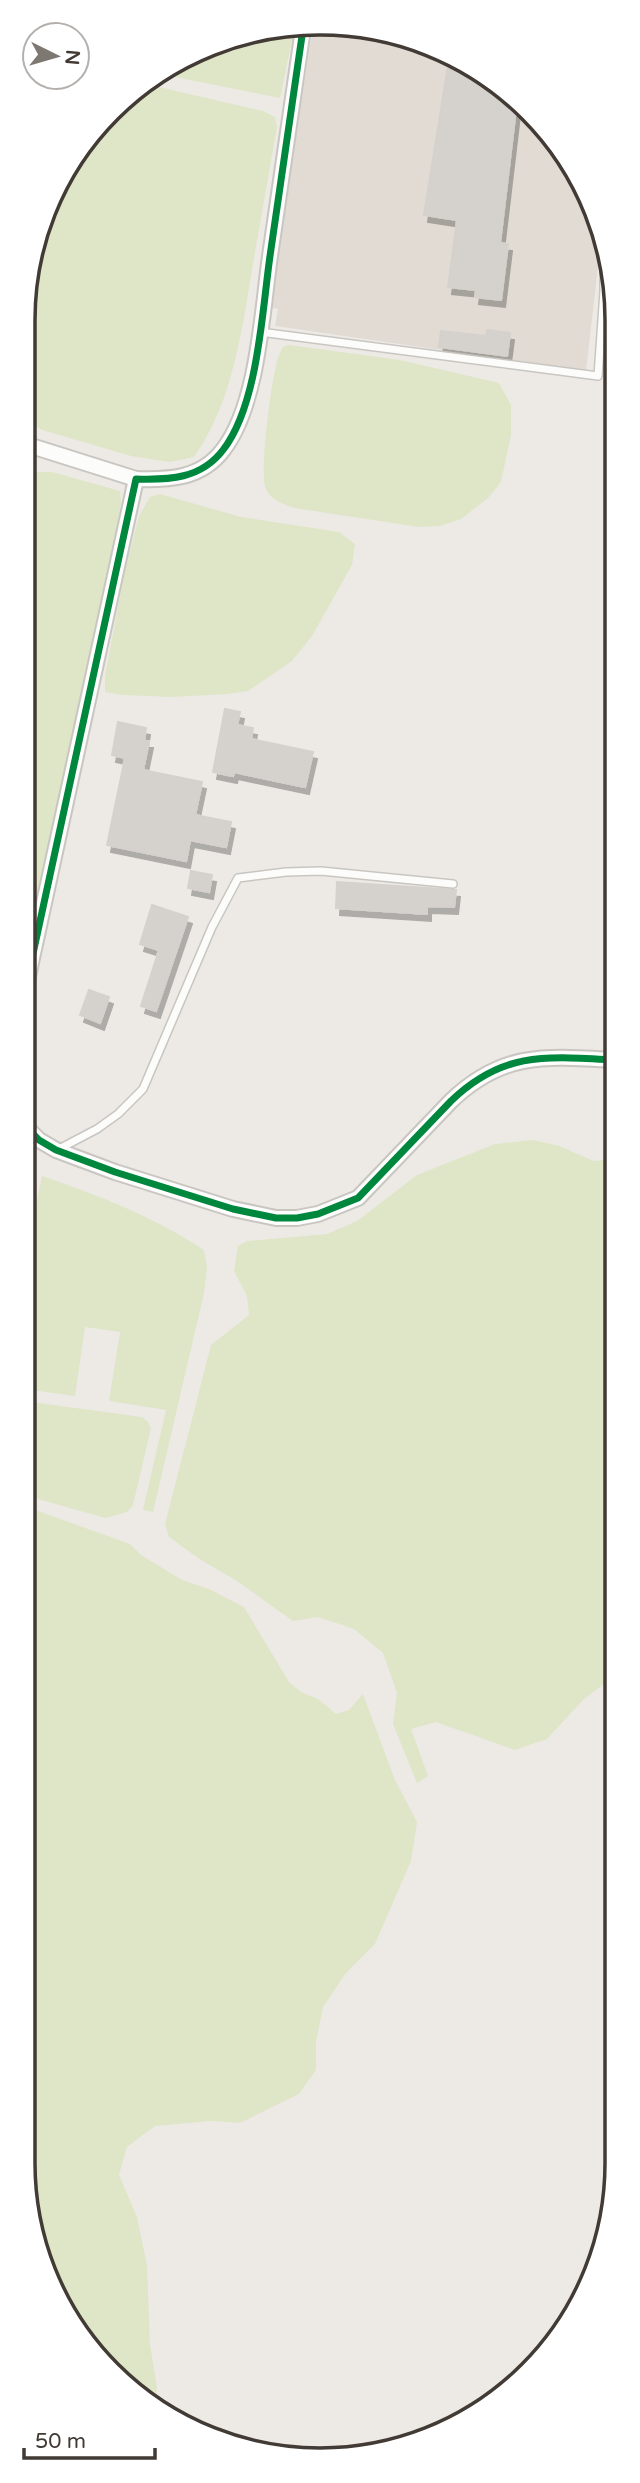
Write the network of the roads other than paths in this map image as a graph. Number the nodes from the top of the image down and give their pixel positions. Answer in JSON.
{"nodes":[{"id":1,"x":302,"y":36,"type":"edge"},
{"id":2,"x":604,"y":295,"type":"edge"},
{"id":3,"x":259,"y":332,"type":"junction"},
{"id":4,"x":35,"y":447,"type":"edge"},
{"id":5,"x":136,"y":479,"type":"junction"},
{"id":6,"x":453,"y":884,"type":"dead end"},
{"id":7,"x":35,"y":944,"type":"edge"},
{"id":8,"x":605,"y":1059,"type":"edge"},
{"id":9,"x":35,"y":1136,"type":"edge"},
{"id":10,"x":56,"y":1150,"type":"junction"}],
"edges":[{"from":1,"to":3,"type":"street"},
{"from":2,"to":3,"type":"lane"},
{"from":3,"to":5,"type":"street"},
{"from":4,"to":5,"type":"street"},
{"from":5,"to":7,"type":"street"},
{"from":6,"to":10,"type":"lane"},
{"from":8,"to":10,"type":"street"},
{"from":9,"to":10,"type":"street"}]}
